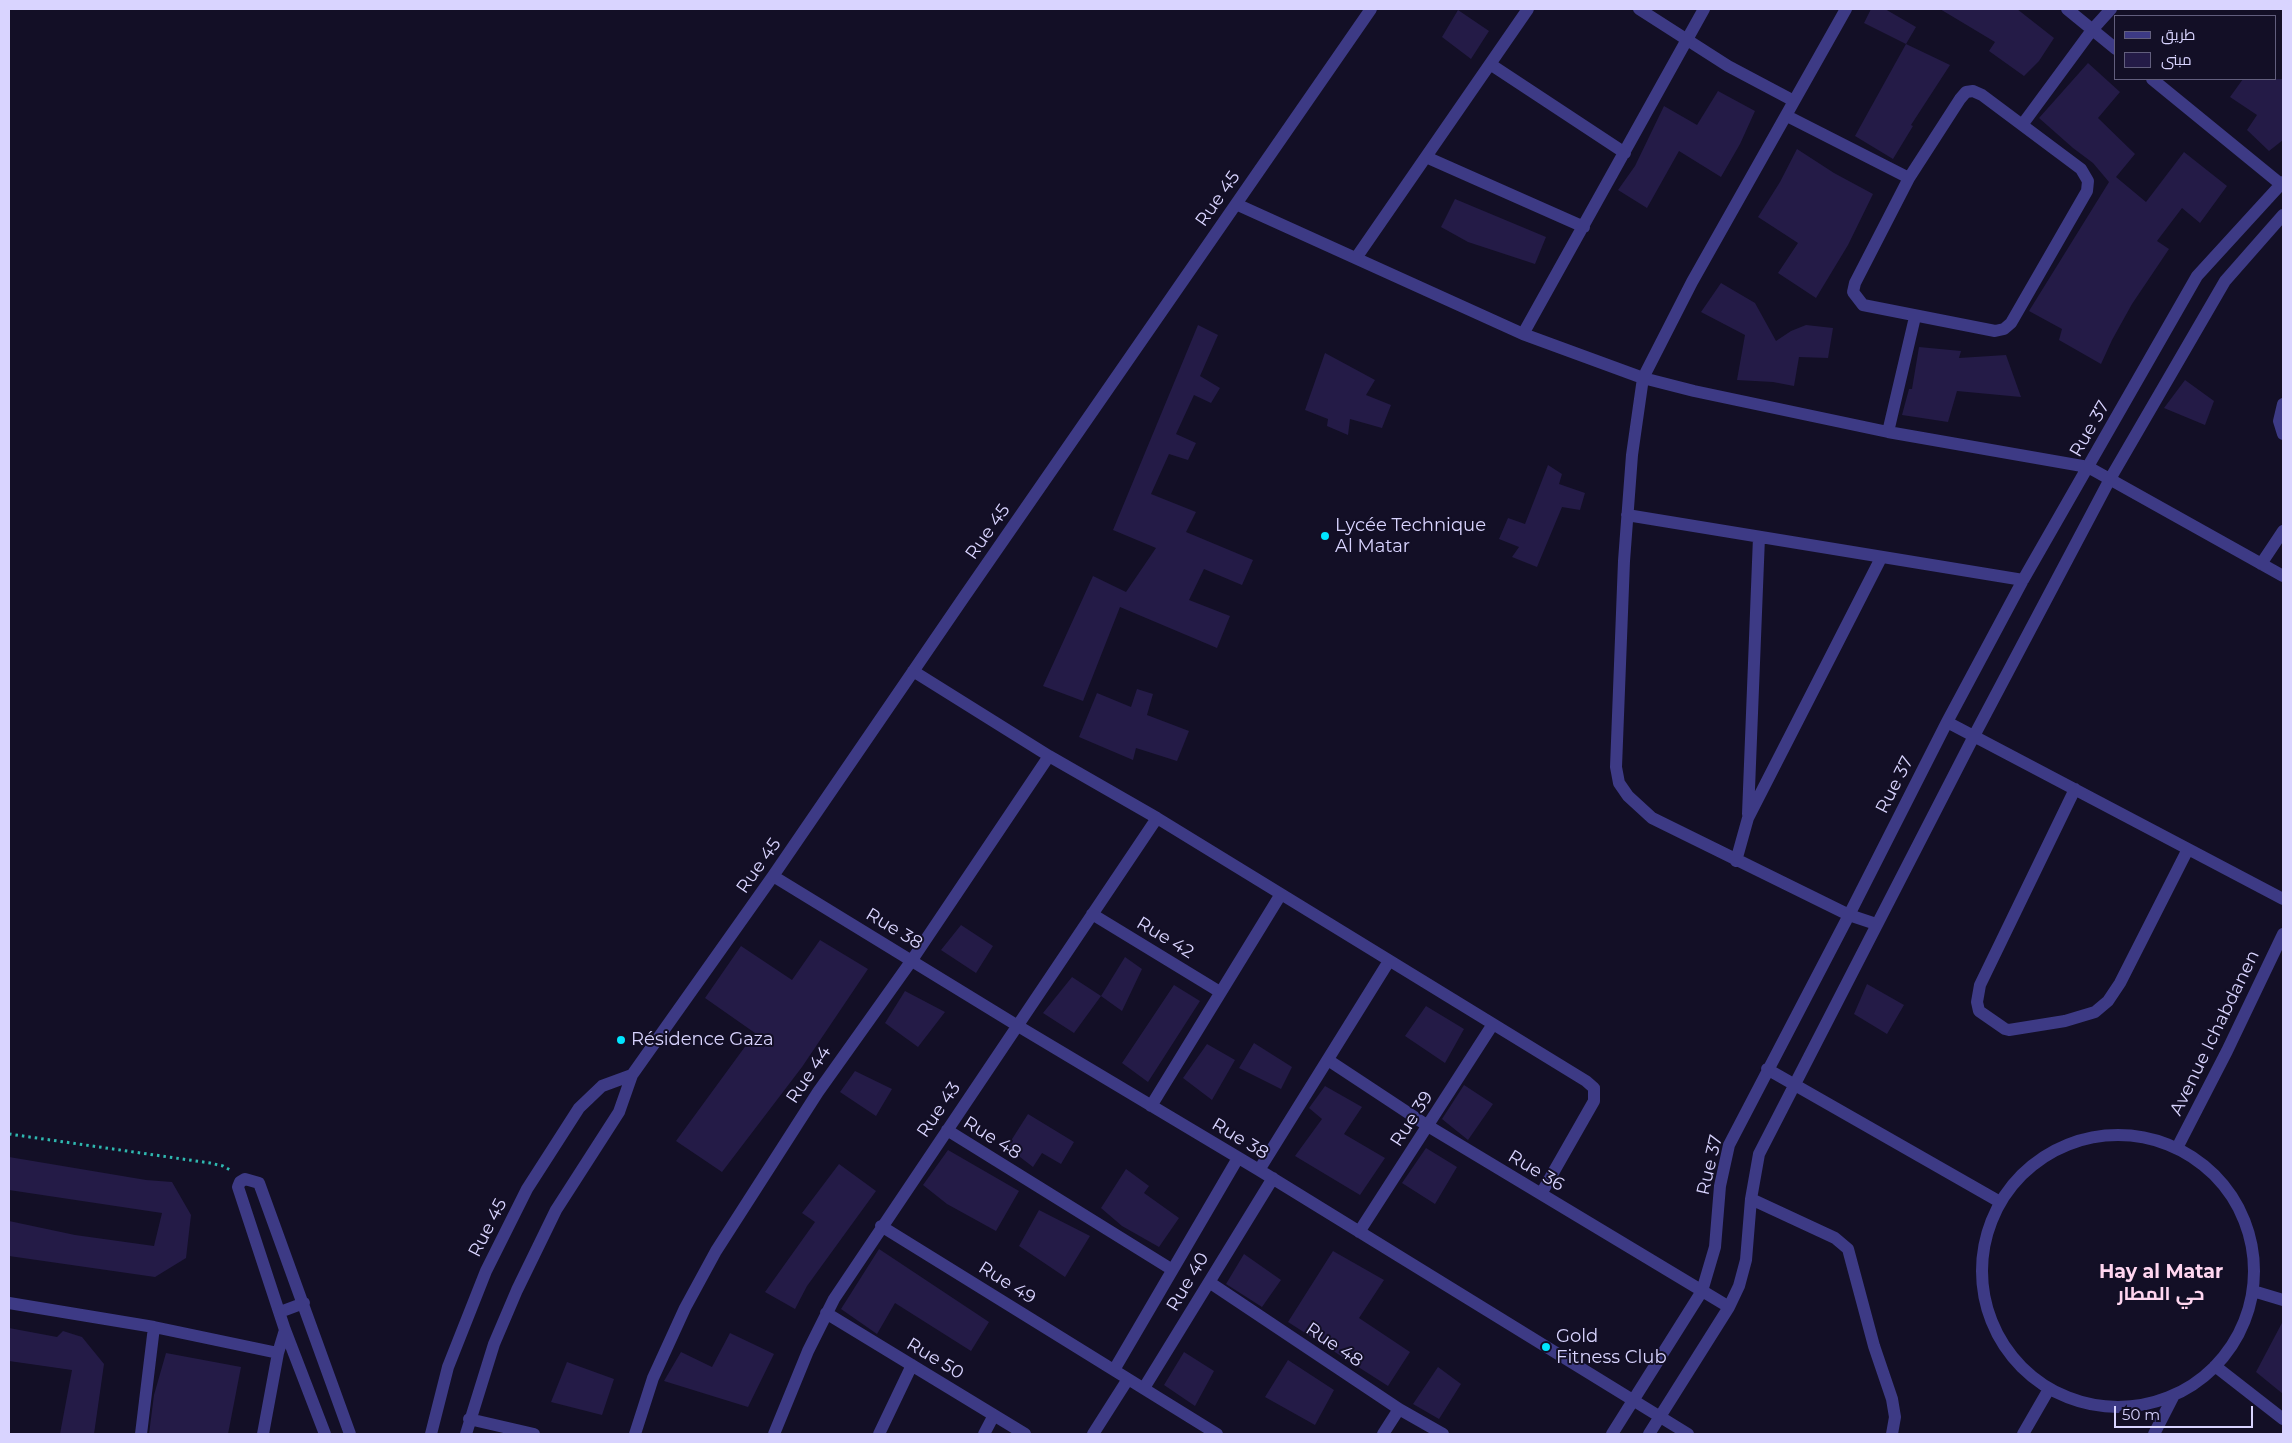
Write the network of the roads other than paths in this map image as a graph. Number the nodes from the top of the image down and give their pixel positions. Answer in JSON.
{"nodes":[{"id":1,"x":1371,"y":9,"type":"edge"},
{"id":2,"x":1528,"y":9,"type":"edge"},
{"id":3,"x":1639,"y":9,"type":"edge"},
{"id":4,"x":1704,"y":9,"type":"edge"},
{"id":5,"x":1846,"y":9,"type":"edge"},
{"id":6,"x":2067,"y":9,"type":"edge"},
{"id":7,"x":2112,"y":9,"type":"edge"},
{"id":8,"x":2092,"y":30,"type":"junction"},
{"id":9,"x":1687,"y":40,"type":"junction"},
{"id":10,"x":2114,"y":47,"type":"edge"},
{"id":11,"x":1490,"y":64,"type":"junction"},
{"id":12,"x":2153,"y":80,"type":"edge"},
{"id":13,"x":1794,"y":101,"type":"junction"},
{"id":14,"x":1787,"y":116,"type":"junction"},
{"id":15,"x":2022,"y":125,"type":"junction"},
{"id":16,"x":1625,"y":152,"type":"junction"},
{"id":17,"x":1426,"y":157,"type":"junction"},
{"id":18,"x":1909,"y":178,"type":"junction"},
{"id":19,"x":2282,"y":184,"type":"edge"},
{"id":20,"x":1236,"y":204,"type":"junction"},
{"id":21,"x":2283,"y":215,"type":"edge"},
{"id":22,"x":1584,"y":227,"type":"junction"},
{"id":23,"x":1356,"y":258,"type":"junction"},
{"id":24,"x":1915,"y":316,"type":"junction"},
{"id":25,"x":1523,"y":334,"type":"junction"},
{"id":26,"x":1643,"y":378,"type":"junction"},
{"id":27,"x":2283,"y":404,"type":"edge"},
{"id":28,"x":1888,"y":432,"type":"junction"},
{"id":29,"x":2283,"y":434,"type":"edge"},
{"id":30,"x":2088,"y":466,"type":"junction"},
{"id":31,"x":2110,"y":480,"type":"junction"},
{"id":32,"x":1627,"y":515,"type":"junction"},
{"id":33,"x":2283,"y":531,"type":"edge"},
{"id":34,"x":1758,"y":537,"type":"junction"},
{"id":35,"x":1880,"y":558,"type":"junction"},
{"id":36,"x":2261,"y":564,"type":"junction"},
{"id":37,"x":2283,"y":576,"type":"edge"},
{"id":38,"x":2023,"y":580,"type":"junction"},
{"id":39,"x":913,"y":671,"type":"junction"},
{"id":40,"x":1947,"y":722,"type":"junction"},
{"id":41,"x":1974,"y":736,"type":"junction"},
{"id":42,"x":1049,"y":756,"type":"junction"},
{"id":43,"x":2074,"y":789,"type":"junction"},
{"id":44,"x":1156,"y":818,"type":"junction"},
{"id":45,"x":1748,"y":818,"type":"junction"},
{"id":46,"x":2188,"y":849,"type":"junction"},
{"id":47,"x":1736,"y":861,"type":"junction"},
{"id":48,"x":773,"y":876,"type":"junction"},
{"id":49,"x":1282,"y":894,"type":"junction"},
{"id":50,"x":2283,"y":899,"type":"edge"},
{"id":51,"x":1092,"y":914,"type":"junction"},
{"id":52,"x":1850,"y":915,"type":"junction"},
{"id":53,"x":1876,"y":924,"type":"junction"},
{"id":54,"x":2283,"y":934,"type":"edge"},
{"id":55,"x":912,"y":960,"type":"junction"},
{"id":56,"x":1389,"y":961,"type":"junction"},
{"id":57,"x":1220,"y":992,"type":"junction"},
{"id":58,"x":1493,"y":1024,"type":"junction"},
{"id":59,"x":1018,"y":1026,"type":"junction"},
{"id":60,"x":1328,"y":1060,"type":"junction"},
{"id":61,"x":1767,"y":1069,"type":"junction"},
{"id":62,"x":632,"y":1075,"type":"junction"},
{"id":63,"x":1795,"y":1084,"type":"junction"},
{"id":64,"x":1151,"y":1106,"type":"junction"},
{"id":65,"x":1428,"y":1126,"type":"junction"},
{"id":66,"x":946,"y":1130,"type":"junction"},
{"id":67,"x":2177,"y":1148,"type":"junction"},
{"id":68,"x":1238,"y":1158,"type":"junction"},
{"id":69,"x":1259,"y":1170,"type":"junction"},
{"id":70,"x":1272,"y":1178,"type":"junction"},
{"id":71,"x":1541,"y":1194,"type":"junction"},
{"id":72,"x":1751,"y":1199,"type":"junction"},
{"id":73,"x":2000,"y":1202,"type":"junction"},
{"id":74,"x":881,"y":1226,"type":"junction"},
{"id":75,"x":1360,"y":1232,"type":"junction"},
{"id":76,"x":1171,"y":1269,"type":"junction"},
{"id":77,"x":1208,"y":1282,"type":"junction"},
{"id":78,"x":1702,"y":1291,"type":"junction"},
{"id":79,"x":2253,"y":1291,"type":"junction"},
{"id":80,"x":2283,"y":1300,"type":"edge"},
{"id":81,"x":9,"y":1303,"type":"edge"},
{"id":82,"x":304,"y":1303,"type":"junction"},
{"id":83,"x":1728,"y":1307,"type":"junction"},
{"id":84,"x":280,"y":1312,"type":"junction"},
{"id":85,"x":826,"y":1313,"type":"junction"},
{"id":86,"x":154,"y":1327,"type":"junction"},
{"id":87,"x":285,"y":1330,"type":"junction"},
{"id":88,"x":278,"y":1353,"type":"junction"},
{"id":89,"x":912,"y":1365,"type":"junction"},
{"id":90,"x":2215,"y":1366,"type":"junction"},
{"id":91,"x":1114,"y":1370,"type":"junction"},
{"id":92,"x":1128,"y":1379,"type":"junction"},
{"id":93,"x":1144,"y":1388,"type":"junction"},
{"id":94,"x":2049,"y":1389,"type":"junction"},
{"id":95,"x":2174,"y":1395,"type":"junction"},
{"id":96,"x":1632,"y":1400,"type":"junction"},
{"id":97,"x":1399,"y":1409,"type":"junction"},
{"id":98,"x":994,"y":1415,"type":"junction"},
{"id":99,"x":1660,"y":1417,"type":"junction"},
{"id":100,"x":2283,"y":1418,"type":"edge"},
{"id":101,"x":469,"y":1419,"type":"junction"},
{"id":102,"x":141,"y":1434,"type":"edge"},
{"id":103,"x":263,"y":1434,"type":"edge"},
{"id":104,"x":325,"y":1434,"type":"edge"},
{"id":105,"x":350,"y":1434,"type":"edge"},
{"id":106,"x":431,"y":1434,"type":"edge"},
{"id":107,"x":466,"y":1434,"type":"edge"},
{"id":108,"x":534,"y":1434,"type":"edge"},
{"id":109,"x":635,"y":1434,"type":"edge"},
{"id":110,"x":774,"y":1434,"type":"edge"},
{"id":111,"x":879,"y":1434,"type":"edge"},
{"id":112,"x":984,"y":1434,"type":"edge"},
{"id":113,"x":1025,"y":1434,"type":"edge"},
{"id":114,"x":1093,"y":1434,"type":"edge"},
{"id":115,"x":1217,"y":1434,"type":"edge"},
{"id":116,"x":1383,"y":1434,"type":"edge"},
{"id":117,"x":1442,"y":1434,"type":"edge"},
{"id":118,"x":1612,"y":1434,"type":"edge"},
{"id":119,"x":1649,"y":1434,"type":"edge"},
{"id":120,"x":1688,"y":1434,"type":"edge"},
{"id":121,"x":1892,"y":1434,"type":"edge"},
{"id":122,"x":2023,"y":1434,"type":"edge"},
{"id":123,"x":2154,"y":1434,"type":"edge"}],
"edges":[{"from":1,"to":20,"type":"street","name":"Rue 45"},
{"from":2,"to":11,"type":"street"},
{"from":3,"to":9,"type":"street"},
{"from":4,"to":9,"type":"street"},
{"from":5,"to":13,"type":"street"},
{"from":6,"to":8,"type":"street"},
{"from":7,"to":8,"type":"street"},
{"from":8,"to":10,"type":"street"},
{"from":8,"to":15,"type":"street"},
{"from":9,"to":13,"type":"street"},
{"from":9,"to":16,"type":"street"},
{"from":11,"to":16,"type":"street"},
{"from":11,"to":17,"type":"street"},
{"from":12,"to":19,"type":"street"},
{"from":13,"to":14,"type":"street"},
{"from":14,"to":18,"type":"street"},
{"from":14,"to":26,"type":"street"},
{"from":15,"to":18,"type":"street"},
{"from":15,"to":24,"type":"street"},
{"from":16,"to":22,"type":"street"},
{"from":17,"to":22,"type":"street"},
{"from":17,"to":23,"type":"street"},
{"from":18,"to":24,"type":"street"},
{"from":19,"to":30,"type":"street","name":"Rue 37"},
{"from":20,"to":23,"type":"street"},
{"from":20,"to":39,"type":"street","name":"Rue 45"},
{"from":21,"to":31,"type":"street"},
{"from":22,"to":25,"type":"street"},
{"from":23,"to":25,"type":"street"},
{"from":24,"to":28,"type":"street"},
{"from":25,"to":26,"type":"street"},
{"from":26,"to":28,"type":"street"},
{"from":26,"to":32,"type":"street"},
{"from":27,"to":29,"type":"street"},
{"from":28,"to":30,"type":"street"},
{"from":30,"to":31,"type":"street"},
{"from":30,"to":38,"type":"street","name":"Rue 37"},
{"from":31,"to":36,"type":"street"},
{"from":31,"to":41,"type":"street"},
{"from":32,"to":34,"type":"street"},
{"from":32,"to":47,"type":"street"},
{"from":33,"to":36,"type":"street"},
{"from":34,"to":35,"type":"street"},
{"from":34,"to":45,"type":"street"},
{"from":35,"to":38,"type":"street"},
{"from":35,"to":45,"type":"street"},
{"from":36,"to":37,"type":"street"},
{"from":38,"to":40,"type":"street","name":"Rue 37"},
{"from":39,"to":42,"type":"street"},
{"from":39,"to":48,"type":"street","name":"Rue 45"},
{"from":40,"to":41,"type":"street"},
{"from":40,"to":52,"type":"street","name":"Rue 37"},
{"from":41,"to":43,"type":"street"},
{"from":41,"to":53,"type":"street"},
{"from":42,"to":44,"type":"street"},
{"from":42,"to":55,"type":"street","name":"Rue 44"},
{"from":43,"to":46,"type":"street"},
{"from":43,"to":46,"type":"street"},
{"from":44,"to":49,"type":"street"},
{"from":44,"to":51,"type":"street","name":"Rue 43"},
{"from":45,"to":47,"type":"street"},
{"from":46,"to":50,"type":"street"},
{"from":47,"to":52,"type":"street"},
{"from":48,"to":55,"type":"street","name":"Rue 38"},
{"from":48,"to":62,"type":"street","name":"Rue 45"},
{"from":49,"to":56,"type":"street"},
{"from":49,"to":57,"type":"street"},
{"from":51,"to":57,"type":"street","name":"Rue 42"},
{"from":51,"to":59,"type":"street","name":"Rue 43"},
{"from":52,"to":53,"type":"street"},
{"from":52,"to":61,"type":"street","name":"Rue 37"},
{"from":53,"to":63,"type":"street"},
{"from":54,"to":67,"type":"street","name":"Avenue Ichabdanen"},
{"from":55,"to":59,"type":"street","name":"Rue 38"},
{"from":55,"to":109,"type":"street","name":"Rue 44"},
{"from":56,"to":58,"type":"street"},
{"from":56,"to":60,"type":"street"},
{"from":57,"to":64,"type":"street"},
{"from":58,"to":65,"type":"street","name":"Rue 39"},
{"from":58,"to":71,"type":"street"},
{"from":59,"to":64,"type":"street","name":"Rue 38"},
{"from":59,"to":66,"type":"street","name":"Rue 43"},
{"from":60,"to":65,"type":"street","name":"Rue 36"},
{"from":60,"to":69,"type":"street"},
{"from":61,"to":63,"type":"street"},
{"from":61,"to":78,"type":"street","name":"Rue 37"},
{"from":62,"to":101,"type":"street","name":"Rue 45"},
{"from":62,"to":106,"type":"street","name":"Rue 45"},
{"from":63,"to":72,"type":"street"},
{"from":63,"to":73,"type":"street"},
{"from":64,"to":68,"type":"street","name":"Rue 38"},
{"from":65,"to":71,"type":"street","name":"Rue 36"},
{"from":65,"to":75,"type":"street","name":"Rue 39"},
{"from":66,"to":74,"type":"street","name":"Rue 43"},
{"from":66,"to":76,"type":"street","name":"Rue 48"},
{"from":67,"to":73,"type":"street"},
{"from":67,"to":79,"type":"street"},
{"from":68,"to":69,"type":"street","name":"Rue 38"},
{"from":68,"to":76,"type":"street","name":"Rue 40"},
{"from":69,"to":70,"type":"street","name":"Rue 38"},
{"from":70,"to":75,"type":"street","name":"Rue 38"},
{"from":70,"to":77,"type":"street","name":"Rue 40"},
{"from":71,"to":78,"type":"street","name":"Rue 36"},
{"from":72,"to":83,"type":"street"},
{"from":72,"to":121,"type":"street"},
{"from":73,"to":94,"type":"street"},
{"from":74,"to":85,"type":"street","name":"Rue 43"},
{"from":74,"to":91,"type":"street","name":"Rue 49"},
{"from":75,"to":96,"type":"street","name":"Rue 38"},
{"from":76,"to":91,"type":"street","name":"Rue 40"},
{"from":77,"to":93,"type":"street","name":"Rue 40"},
{"from":77,"to":97,"type":"street","name":"Rue 48"},
{"from":78,"to":83,"type":"street","name":"Rue 36"},
{"from":78,"to":96,"type":"street","name":"Rue 37"},
{"from":79,"to":80,"type":"street"},
{"from":79,"to":90,"type":"street"},
{"from":81,"to":86,"type":"street"},
{"from":82,"to":84,"type":"street"},
{"from":82,"to":84,"type":"street"},
{"from":82,"to":105,"type":"street"},
{"from":83,"to":99,"type":"street"},
{"from":84,"to":87,"type":"street"},
{"from":85,"to":89,"type":"street","name":"Rue 50"},
{"from":85,"to":110,"type":"street","name":"Rue 43"},
{"from":86,"to":88,"type":"street"},
{"from":86,"to":102,"type":"street"},
{"from":87,"to":88,"type":"street"},
{"from":87,"to":104,"type":"street"},
{"from":88,"to":103,"type":"street"},
{"from":89,"to":98,"type":"street","name":"Rue 50"},
{"from":89,"to":111,"type":"street"},
{"from":90,"to":95,"type":"street"},
{"from":90,"to":100,"type":"street"},
{"from":91,"to":92,"type":"street"},
{"from":92,"to":93,"type":"street"},
{"from":92,"to":114,"type":"street"},
{"from":93,"to":115,"type":"street"},
{"from":94,"to":95,"type":"street"},
{"from":94,"to":122,"type":"street"},
{"from":95,"to":123,"type":"street"},
{"from":96,"to":99,"type":"street","name":"Rue 38"},
{"from":96,"to":118,"type":"street","name":"Rue 37"},
{"from":97,"to":116,"type":"street"},
{"from":97,"to":117,"type":"street","name":"Rue 48"},
{"from":98,"to":112,"type":"street"},
{"from":98,"to":113,"type":"street","name":"Rue 50"},
{"from":99,"to":119,"type":"street"},
{"from":99,"to":120,"type":"street","name":"Rue 38"},
{"from":101,"to":107,"type":"street","name":"Rue 45"},
{"from":101,"to":108,"type":"street"}]}
